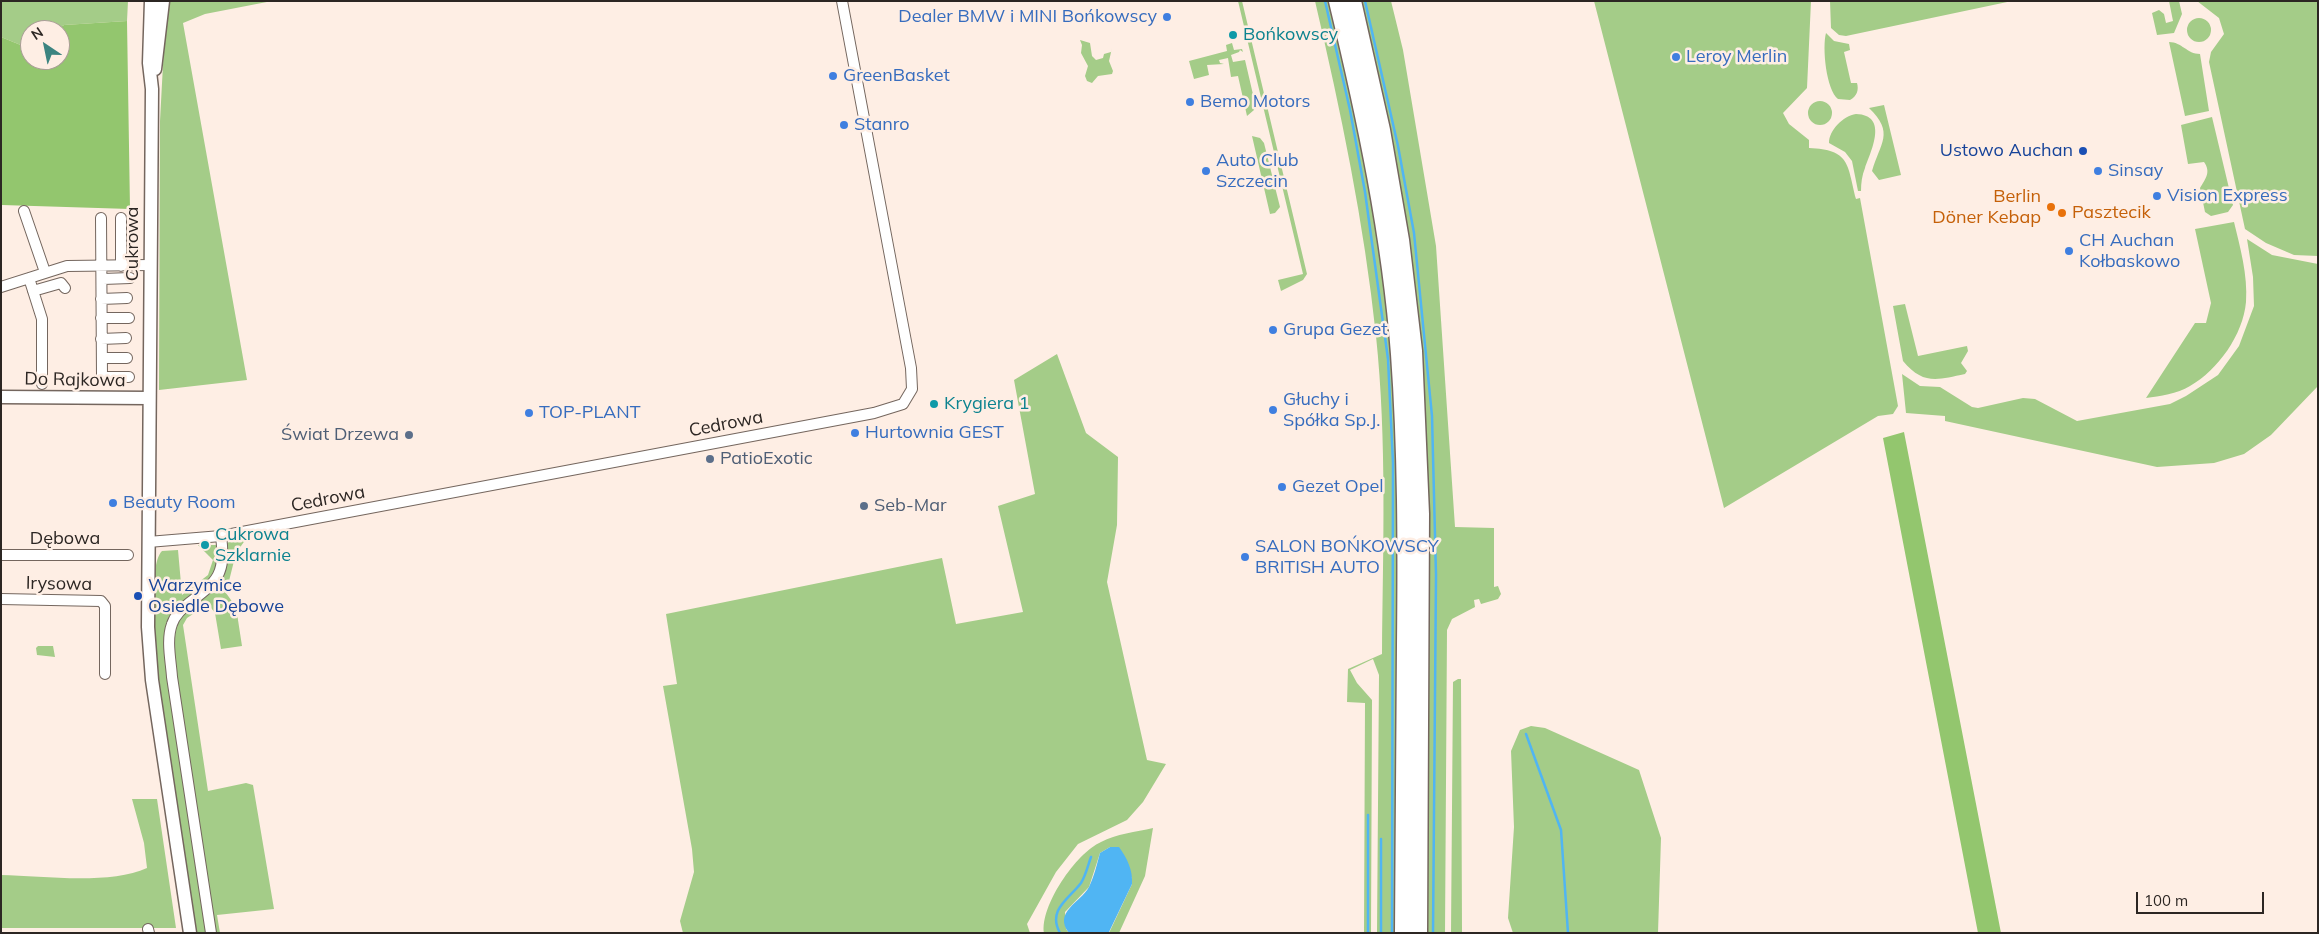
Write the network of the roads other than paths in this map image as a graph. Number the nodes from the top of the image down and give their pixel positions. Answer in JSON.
{"nodes":[{"id":1,"x":151,"y":1,"type":"edge"},
{"id":2,"x":163,"y":1,"type":"edge"},
{"id":3,"x":842,"y":1,"type":"edge"},
{"id":4,"x":1337,"y":1,"type":"edge"},
{"id":5,"x":1353,"y":1,"type":"edge"},
{"id":6,"x":152,"y":89,"type":"junction"},
{"id":7,"x":24,"y":211,"type":"dead end"},
{"id":8,"x":101,"y":218,"type":"dead end"},
{"id":9,"x":121,"y":218,"type":"dead end"},
{"id":10,"x":101,"y":265,"type":"junction"},
{"id":11,"x":150,"y":265,"type":"junction"},
{"id":12,"x":121,"y":266,"type":"junction"},
{"id":13,"x":45,"y":272,"type":"junction"},
{"id":14,"x":29,"y":278,"type":"junction"},
{"id":15,"x":103,"y":278,"type":"junction"},
{"id":16,"x":130,"y":278,"type":"dead end"},
{"id":17,"x":1,"y":287,"type":"edge"},
{"id":18,"x":65,"y":288,"type":"dead end"},
{"id":19,"x":33,"y":291,"type":"junction"},
{"id":20,"x":127,"y":298,"type":"dead end"},
{"id":21,"x":101,"y":299,"type":"junction"},
{"id":22,"x":101,"y":318,"type":"junction"},
{"id":23,"x":129,"y":318,"type":"dead end"},
{"id":24,"x":101,"y":338,"type":"junction"},
{"id":25,"x":126,"y":338,"type":"dead end"},
{"id":26,"x":102,"y":358,"type":"junction"},
{"id":27,"x":127,"y":358,"type":"dead end"},
{"id":28,"x":129,"y":376,"type":"dead end"},
{"id":29,"x":42,"y":384,"type":"dead end"},
{"id":30,"x":1,"y":397,"type":"edge"},
{"id":31,"x":149,"y":398,"type":"junction"},
{"id":32,"x":221,"y":536,"type":"junction"},
{"id":33,"x":148,"y":542,"type":"junction"},
{"id":34,"x":1,"y":555,"type":"edge"},
{"id":35,"x":128,"y":555,"type":"dead end"},
{"id":36,"x":1,"y":599,"type":"edge"},
{"id":37,"x":105,"y":674,"type":"dead end"},
{"id":38,"x":190,"y":933,"type":"edge"},
{"id":39,"x":211,"y":933,"type":"edge"},
{"id":40,"x":1403,"y":933,"type":"edge"},
{"id":41,"x":1419,"y":933,"type":"edge"}],
"edges":[{"from":1,"to":6,"type":"street","name":"Cukrowa"},
{"from":2,"to":6,"type":"street","name":"Cukrowa"},
{"from":3,"to":32,"type":"street","name":"Cedrowa"},
{"from":4,"to":40,"type":"main road"},
{"from":5,"to":41,"type":"main road"},
{"from":6,"to":11,"type":"street","name":"Cukrowa"},
{"from":7,"to":13,"type":"street"},
{"from":8,"to":10,"type":"street"},
{"from":9,"to":12,"type":"street"},
{"from":10,"to":12,"type":"street"},
{"from":10,"to":13,"type":"street"},
{"from":10,"to":15,"type":"street"},
{"from":11,"to":12,"type":"street"},
{"from":11,"to":31,"type":"street","name":"Cukrowa"},
{"from":13,"to":14,"type":"street"},
{"from":14,"to":17,"type":"street"},
{"from":14,"to":19,"type":"street"},
{"from":15,"to":16,"type":"street"},
{"from":15,"to":21,"type":"street"},
{"from":18,"to":19,"type":"street"},
{"from":19,"to":29,"type":"street"},
{"from":20,"to":21,"type":"street"},
{"from":21,"to":22,"type":"street"},
{"from":22,"to":23,"type":"street"},
{"from":22,"to":24,"type":"street"},
{"from":24,"to":25,"type":"street"},
{"from":24,"to":26,"type":"street"},
{"from":26,"to":27,"type":"street"},
{"from":26,"to":28,"type":"street"},
{"from":30,"to":31,"type":"street","name":"Do Rajkowa"},
{"from":31,"to":33,"type":"street","name":"Cukrowa"},
{"from":32,"to":33,"type":"street","name":"Cedrowa"},
{"from":32,"to":39,"type":"street"},
{"from":33,"to":38,"type":"street","name":"Cukrowa"},
{"from":34,"to":35,"type":"street","name":"Dębowa"},
{"from":36,"to":37,"type":"street","name":"Irysowa"}]}
